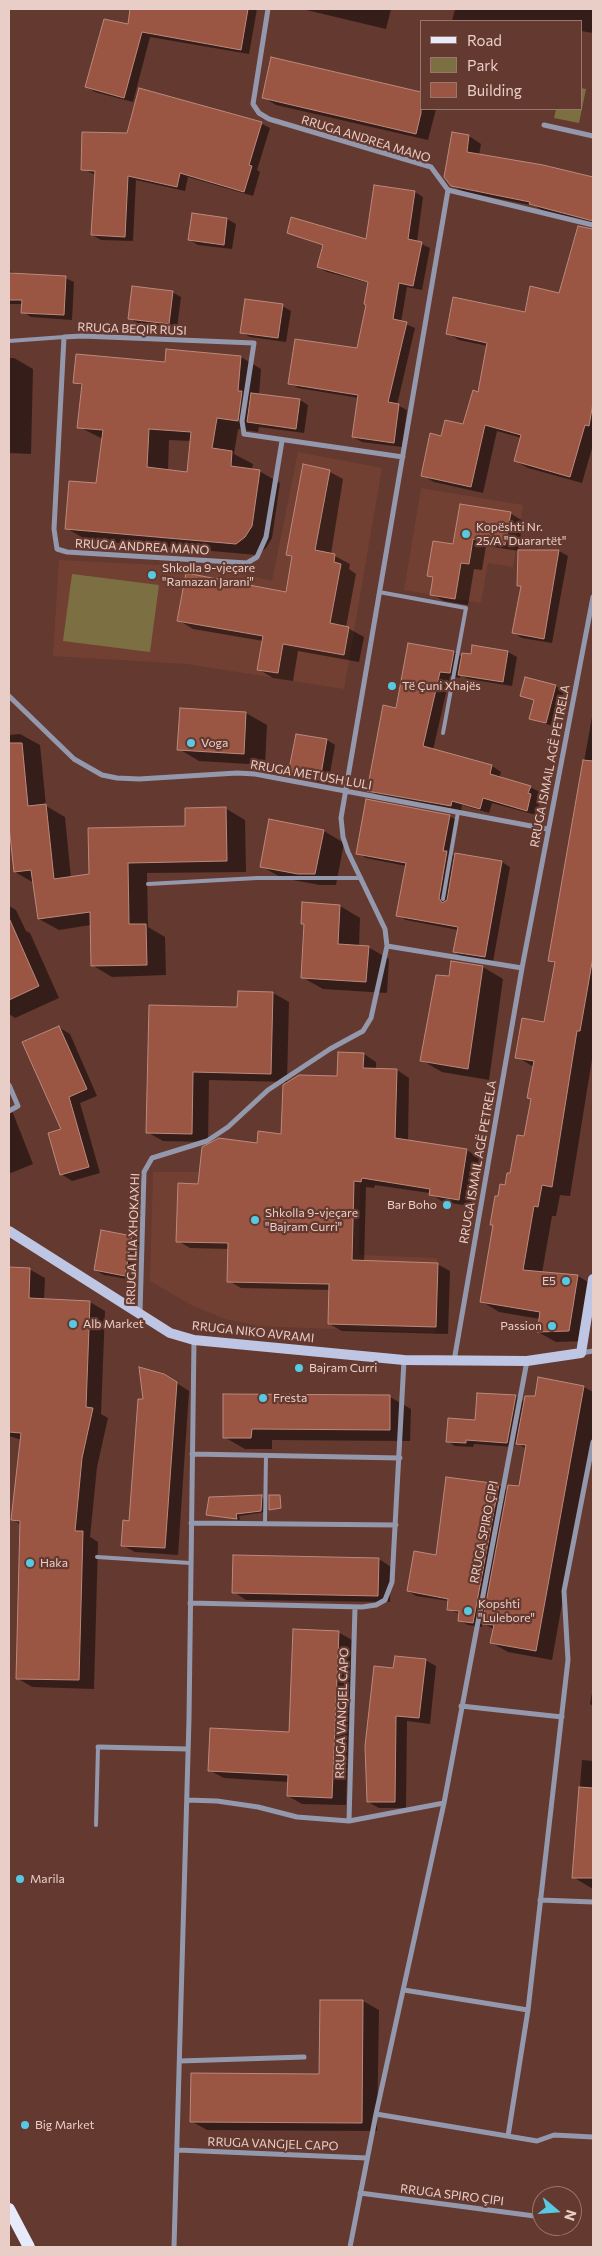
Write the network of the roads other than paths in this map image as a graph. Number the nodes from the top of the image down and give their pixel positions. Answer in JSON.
{"nodes":[{"id":1,"x":268,"y":9,"type":"edge"},
{"id":2,"x":544,"y":125,"type":"dead end"},
{"id":3,"x":593,"y":136,"type":"edge"},
{"id":4,"x":448,"y":190,"type":"junction"},
{"id":5,"x":593,"y":225,"type":"edge"},
{"id":6,"x":64,"y":337,"type":"junction"},
{"id":7,"x":9,"y":341,"type":"edge"},
{"id":8,"x":282,"y":441,"type":"junction"},
{"id":9,"x":402,"y":457,"type":"junction"},
{"id":10,"x":379,"y":592,"type":"junction"},
{"id":11,"x":593,"y":597,"type":"edge"},
{"id":12,"x":9,"y":696,"type":"edge"},
{"id":13,"x":443,"y":733,"type":"dead end"},
{"id":14,"x":345,"y":792,"type":"junction"},
{"id":15,"x":458,"y":812,"type":"junction"},
{"id":16,"x":547,"y":829,"type":"junction"},
{"id":17,"x":360,"y":878,"type":"junction"},
{"id":18,"x":148,"y":884,"type":"dead end"},
{"id":19,"x":443,"y":899,"type":"dead end"},
{"id":20,"x":387,"y":946,"type":"junction"},
{"id":21,"x":522,"y":968,"type":"junction"},
{"id":22,"x":9,"y":1085,"type":"edge"},
{"id":23,"x":9,"y":1110,"type":"edge"},
{"id":24,"x":9,"y":1231,"type":"edge"},
{"id":25,"x":593,"y":1279,"type":"edge"},
{"id":26,"x":140,"y":1316,"type":"junction"},
{"id":27,"x":194,"y":1340,"type":"junction"},
{"id":28,"x":593,"y":1351,"type":"edge"},
{"id":29,"x":581,"y":1353,"type":"junction"},
{"id":30,"x":404,"y":1360,"type":"junction"},
{"id":31,"x":454,"y":1361,"type":"junction"},
{"id":32,"x":527,"y":1361,"type":"junction"},
{"id":33,"x":593,"y":1442,"type":"edge"},
{"id":34,"x":192,"y":1454,"type":"junction"},
{"id":35,"x":266,"y":1455,"type":"junction"},
{"id":36,"x":400,"y":1458,"type":"junction"},
{"id":37,"x":191,"y":1523,"type":"junction"},
{"id":38,"x":265,"y":1524,"type":"junction"},
{"id":39,"x":396,"y":1525,"type":"junction"},
{"id":40,"x":97,"y":1557,"type":"dead end"},
{"id":41,"x":190,"y":1562,"type":"junction"},
{"id":42,"x":190,"y":1603,"type":"junction"},
{"id":43,"x":356,"y":1606,"type":"junction"},
{"id":44,"x":461,"y":1706,"type":"junction"},
{"id":45,"x":562,"y":1717,"type":"junction"},
{"id":46,"x":98,"y":1747,"type":"joint"},
{"id":47,"x":188,"y":1749,"type":"junction"},
{"id":48,"x":187,"y":1800,"type":"junction"},
{"id":49,"x":444,"y":1803,"type":"junction"},
{"id":50,"x":349,"y":1821,"type":"junction"},
{"id":51,"x":96,"y":1825,"type":"dead end"},
{"id":52,"x":540,"y":1900,"type":"junction"},
{"id":53,"x":593,"y":1902,"type":"edge"},
{"id":54,"x":404,"y":1990,"type":"junction"},
{"id":55,"x":528,"y":2010,"type":"junction"},
{"id":56,"x":304,"y":2057,"type":"dead end"},
{"id":57,"x":180,"y":2061,"type":"junction"},
{"id":58,"x":376,"y":2114,"type":"junction"},
{"id":59,"x":508,"y":2136,"type":"junction"},
{"id":60,"x":593,"y":2137,"type":"edge"},
{"id":61,"x":178,"y":2150,"type":"junction"},
{"id":62,"x":367,"y":2158,"type":"junction"},
{"id":63,"x":360,"y":2193,"type":"junction"},
{"id":64,"x":9,"y":2209,"type":"edge"},
{"id":65,"x":532,"y":2216,"type":"edge"},
{"id":66,"x":29,"y":2247,"type":"edge"},
{"id":67,"x":174,"y":2247,"type":"edge"},
{"id":68,"x":350,"y":2247,"type":"edge"}],
"edges":[{"from":1,"to":4,"type":"street","name":"RRUGA ANDREA MANO"},
{"from":2,"to":3,"type":"street"},
{"from":4,"to":5,"type":"street"},
{"from":4,"to":9,"type":"street"},
{"from":6,"to":7,"type":"lane","name":"RRUGA BEQIR RUSI"},
{"from":6,"to":8,"type":"street","name":"RRUGA BEQIR RUSI"},
{"from":6,"to":8,"type":"street","name":"RRUGA ANDREA MANO"},
{"from":8,"to":9,"type":"street"},
{"from":9,"to":10,"type":"street"},
{"from":10,"to":13,"type":"lane"},
{"from":10,"to":14,"type":"street"},
{"from":11,"to":16,"type":"street","name":"RRUGA ISMAIL AGË PETRELA"},
{"from":12,"to":14,"type":"street","name":"RRUGA METUSH LULI"},
{"from":14,"to":15,"type":"street","name":"RRUGA METUSH LULI"},
{"from":14,"to":17,"type":"street","name":"RRUGA ILIA XHOKAXHI"},
{"from":15,"to":16,"type":"street","name":"RRUGA METUSH LULI"},
{"from":15,"to":19,"type":"lane"},
{"from":16,"to":21,"type":"street","name":"RRUGA ISMAIL AGË PETRELA"},
{"from":17,"to":18,"type":"lane"},
{"from":17,"to":20,"type":"street","name":"RRUGA ILIA XHOKAXHI"},
{"from":20,"to":21,"type":"street"},
{"from":20,"to":26,"type":"street","name":"RRUGA ILIA XHOKAXHI"},
{"from":21,"to":31,"type":"street","name":"RRUGA ISMAIL AGË PETRELA"},
{"from":22,"to":23,"type":"street"},
{"from":24,"to":26,"type":"street","name":"RRUGA NIKO AVRAMI"},
{"from":25,"to":29,"type":"street"},
{"from":26,"to":27,"type":"street","name":"RRUGA NIKO AVRAMI"},
{"from":27,"to":30,"type":"street","name":"RRUGA NIKO AVRAMI"},
{"from":27,"to":34,"type":"street"},
{"from":28,"to":29,"type":"street","name":"RRUGA NIKO AVRAMI"},
{"from":29,"to":32,"type":"street","name":"RRUGA NIKO AVRAMI"},
{"from":30,"to":31,"type":"street","name":"RRUGA NIKO AVRAMI"},
{"from":30,"to":36,"type":"street"},
{"from":31,"to":32,"type":"street","name":"RRUGA NIKO AVRAMI"},
{"from":32,"to":44,"type":"street","name":"RRUGA SPIRO ÇIPI"},
{"from":33,"to":45,"type":"street"},
{"from":34,"to":35,"type":"street"},
{"from":34,"to":37,"type":"street"},
{"from":35,"to":36,"type":"street"},
{"from":35,"to":38,"type":"lane"},
{"from":36,"to":39,"type":"street"},
{"from":37,"to":38,"type":"street"},
{"from":37,"to":41,"type":"street"},
{"from":38,"to":39,"type":"street"},
{"from":39,"to":43,"type":"street"},
{"from":40,"to":41,"type":"lane"},
{"from":41,"to":42,"type":"street"},
{"from":42,"to":43,"type":"street"},
{"from":42,"to":47,"type":"street"},
{"from":43,"to":50,"type":"street","name":"RRUGA VANGJEL CAPO"},
{"from":44,"to":45,"type":"street"},
{"from":44,"to":49,"type":"street","name":"RRUGA SPIRO ÇIPI"},
{"from":45,"to":52,"type":"street"},
{"from":46,"to":47,"type":"street"},
{"from":46,"to":51,"type":"lane"},
{"from":47,"to":48,"type":"street"},
{"from":48,"to":50,"type":"street"},
{"from":48,"to":57,"type":"street"},
{"from":49,"to":50,"type":"street"},
{"from":49,"to":54,"type":"street","name":"RRUGA SPIRO ÇIPI"},
{"from":52,"to":53,"type":"street"},
{"from":52,"to":55,"type":"street"},
{"from":54,"to":55,"type":"street"},
{"from":54,"to":58,"type":"street","name":"RRUGA SPIRO ÇIPI"},
{"from":55,"to":59,"type":"street"},
{"from":56,"to":57,"type":"street"},
{"from":57,"to":61,"type":"street"},
{"from":58,"to":59,"type":"street"},
{"from":58,"to":62,"type":"street","name":"RRUGA SPIRO ÇIPI"},
{"from":59,"to":60,"type":"street"},
{"from":61,"to":62,"type":"street","name":"RRUGA VANGJEL CAPO"},
{"from":61,"to":67,"type":"street"},
{"from":62,"to":63,"type":"street","name":"RRUGA SPIRO ÇIPI"},
{"from":63,"to":65,"type":"street","name":"RRUGA SPIRO ÇIPI"},
{"from":63,"to":68,"type":"street","name":"RRUGA SPIRO ÇIPI"},
{"from":64,"to":66,"type":"main road"}]}
